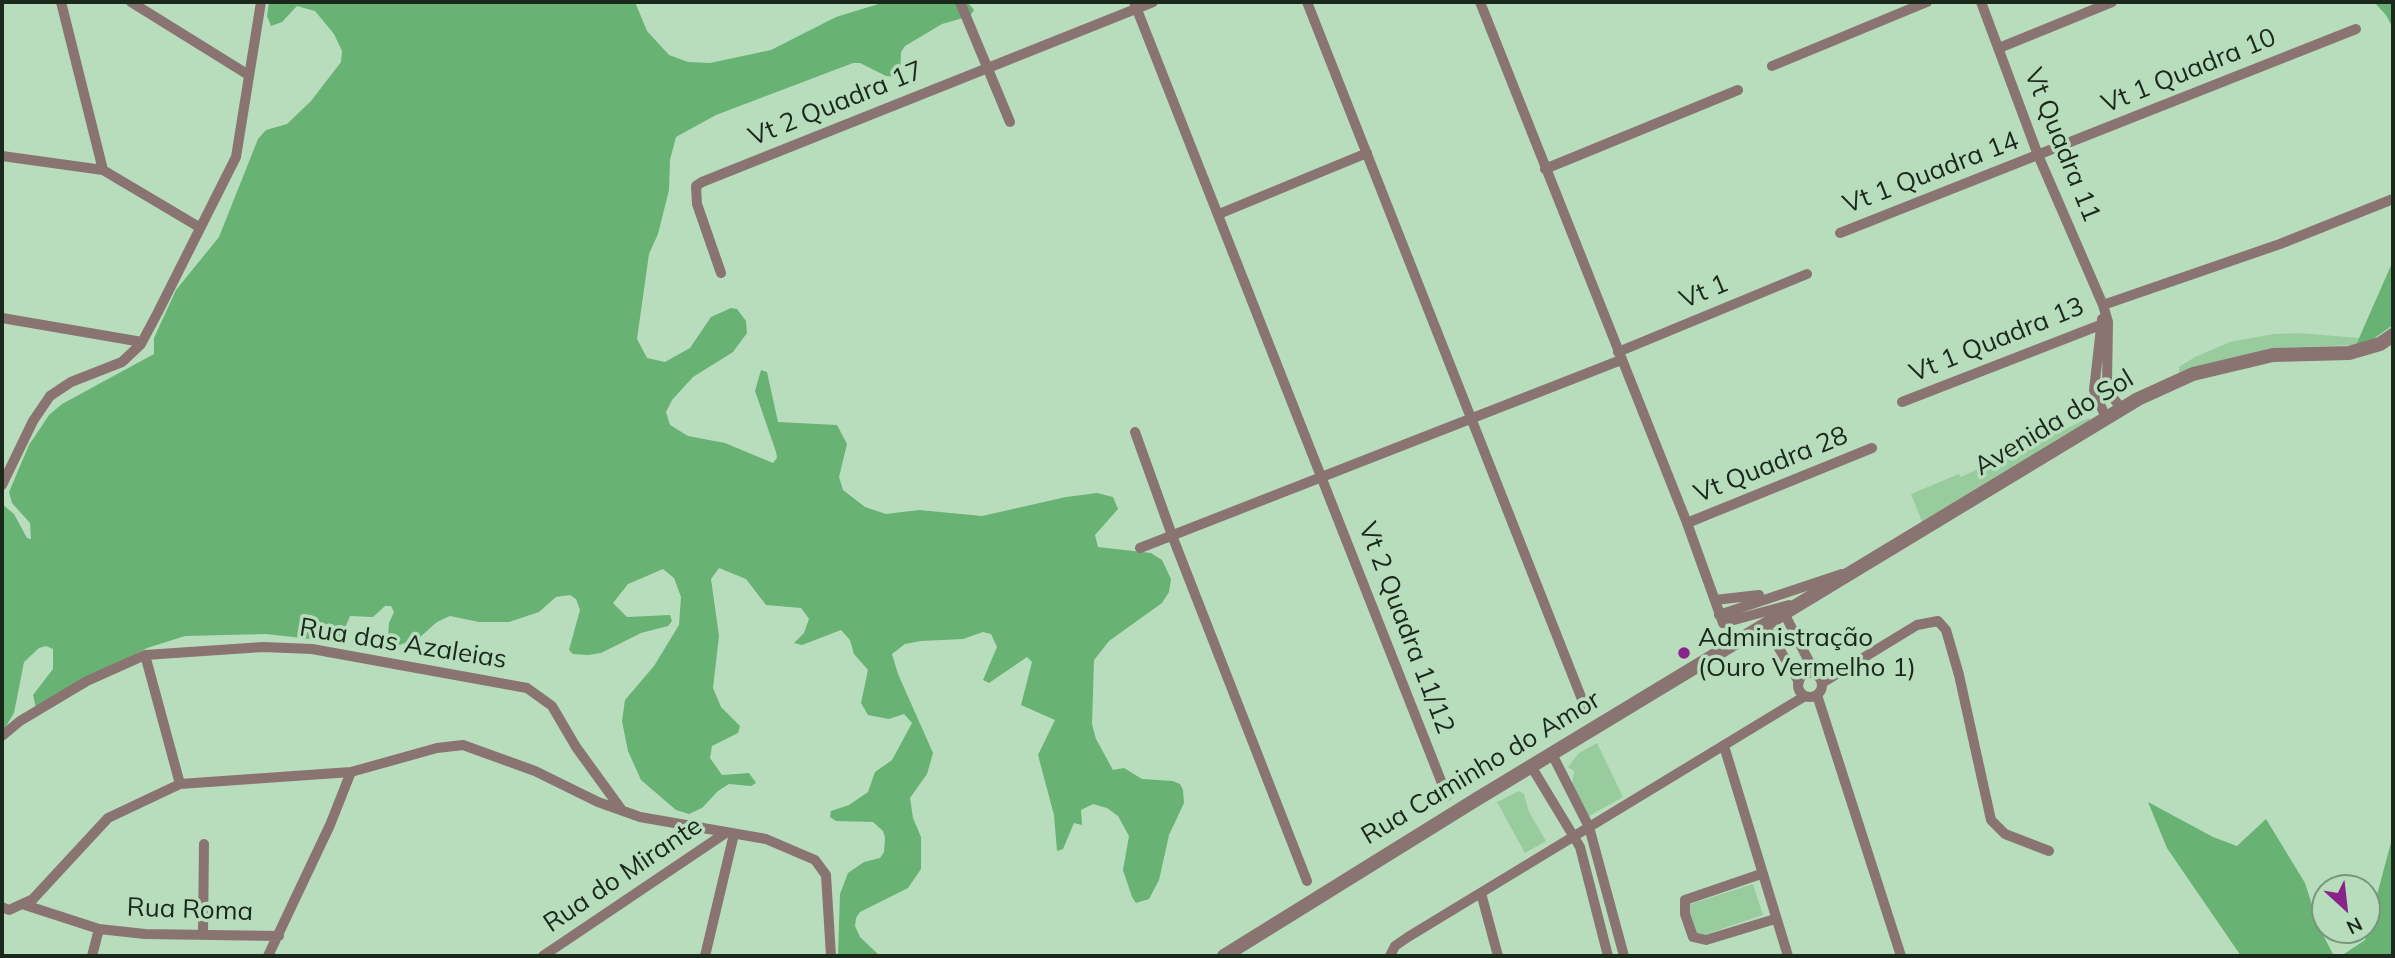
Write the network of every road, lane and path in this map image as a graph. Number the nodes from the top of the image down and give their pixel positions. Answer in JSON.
{"nodes":[{"id":1,"x":61,"y":2,"type":"edge"},
{"id":2,"x":131,"y":2,"type":"edge"},
{"id":3,"x":261,"y":2,"type":"edge"},
{"id":4,"x":960,"y":2,"type":"edge"},
{"id":5,"x":1153,"y":2,"type":"edge"},
{"id":6,"x":1307,"y":2,"type":"edge"},
{"id":7,"x":1480,"y":2,"type":"edge"},
{"id":8,"x":1927,"y":2,"type":"edge"},
{"id":9,"x":1981,"y":2,"type":"edge"},
{"id":10,"x":2112,"y":2,"type":"edge"},
{"id":11,"x":1136,"y":5,"type":"edge"},
{"id":12,"x":2356,"y":29,"type":"dead end"},
{"id":13,"x":1999,"y":48,"type":"junction"},
{"id":14,"x":1772,"y":66,"type":"dead end"},
{"id":15,"x":987,"y":68,"type":"junction"},
{"id":16,"x":247,"y":74,"type":"junction"},
{"id":17,"x":1738,"y":90,"type":"dead end"},
{"id":18,"x":1010,"y":122,"type":"dead end"},
{"id":19,"x":1367,"y":153,"type":"junction"},
{"id":20,"x":2038,"y":155,"type":"junction"},
{"id":21,"x":2,"y":156,"type":"edge"},
{"id":22,"x":1545,"y":169,"type":"junction"},
{"id":23,"x":103,"y":170,"type":"junction"},
{"id":24,"x":2393,"y":199,"type":"edge"},
{"id":25,"x":1219,"y":214,"type":"junction"},
{"id":26,"x":200,"y":227,"type":"junction"},
{"id":27,"x":1840,"y":233,"type":"dead end"},
{"id":28,"x":722,"y":273,"type":"dead end"},
{"id":29,"x":1807,"y":274,"type":"dead end"},
{"id":30,"x":2104,"y":316,"type":"junction"},
{"id":31,"x":2,"y":318,"type":"edge"},
{"id":32,"x":2393,"y":335,"type":"edge"},
{"id":33,"x":142,"y":342,"type":"junction"},
{"id":34,"x":1620,"y":356,"type":"junction"},
{"id":35,"x":2107,"y":383,"type":"junction"},
{"id":36,"x":2094,"y":390,"type":"junction"},
{"id":37,"x":1902,"y":402,"type":"dead end"},
{"id":38,"x":2122,"y":409,"type":"junction"},
{"id":39,"x":2106,"y":418,"type":"junction"},
{"id":40,"x":1473,"y":419,"type":"junction"},
{"id":41,"x":1135,"y":432,"type":"dead end"},
{"id":42,"x":1872,"y":448,"type":"dead end"},
{"id":43,"x":1322,"y":477,"type":"junction"},
{"id":44,"x":2,"y":485,"type":"edge"},
{"id":45,"x":1686,"y":523,"type":"junction"},
{"id":46,"x":1172,"y":538,"type":"junction"},
{"id":47,"x":1140,"y":548,"type":"dead end"},
{"id":48,"x":1861,"y":568,"type":"junction"},
{"id":49,"x":1796,"y":588,"type":"junction"},
{"id":50,"x":1824,"y":590,"type":"junction"},
{"id":51,"x":1715,"y":600,"type":"junction"},
{"id":52,"x":1784,"y":613,"type":"junction"},
{"id":53,"x":1721,"y":619,"type":"junction"},
{"id":54,"x":1765,"y":625,"type":"junction"},
{"id":55,"x":145,"y":655,"type":"junction"},
{"id":56,"x":1819,"y":679,"type":"junction"},
{"id":57,"x":1798,"y":682,"type":"junction"},
{"id":58,"x":1817,"y":695,"type":"junction"},
{"id":59,"x":1805,"y":696,"type":"junction"},
{"id":60,"x":1585,"y":708,"type":"dead end"},
{"id":61,"x":2,"y":736,"type":"edge"},
{"id":62,"x":1724,"y":746,"type":"junction"},
{"id":63,"x":1552,"y":754,"type":"junction"},
{"id":64,"x":1531,"y":766,"type":"junction"},
{"id":65,"x":593,"y":770,"type":"junction"},
{"id":66,"x":351,"y":772,"type":"junction"},
{"id":67,"x":1563,"y":778,"type":"junction"},
{"id":68,"x":180,"y":784,"type":"junction"},
{"id":69,"x":1545,"y":790,"type":"junction"},
{"id":70,"x":1447,"y":796,"type":"dead end"},
{"id":71,"x":598,"y":802,"type":"junction"},
{"id":72,"x":621,"y":809,"type":"junction"},
{"id":73,"x":1589,"y":827,"type":"junction"},
{"id":74,"x":731,"y":833,"type":"junction"},
{"id":75,"x":1573,"y":836,"type":"junction"},
{"id":76,"x":204,"y":844,"type":"dead end"},
{"id":77,"x":2049,"y":850,"type":"dead end"},
{"id":78,"x":1761,"y":874,"type":"junction"},
{"id":79,"x":1307,"y":881,"type":"dead end"},
{"id":80,"x":1481,"y":893,"type":"junction"},
{"id":81,"x":25,"y":905,"type":"junction"},
{"id":82,"x":4,"y":910,"type":"edge"},
{"id":83,"x":1776,"y":919,"type":"junction"},
{"id":84,"x":99,"y":929,"type":"junction"},
{"id":85,"x":203,"y":933,"type":"junction"},
{"id":86,"x":279,"y":936,"type":"junction"},
{"id":87,"x":92,"y":956,"type":"edge"},
{"id":88,"x":268,"y":956,"type":"edge"},
{"id":89,"x":543,"y":956,"type":"edge"},
{"id":90,"x":705,"y":956,"type":"edge"},
{"id":91,"x":831,"y":956,"type":"edge"},
{"id":92,"x":1224,"y":956,"type":"edge"},
{"id":93,"x":1390,"y":956,"type":"edge"},
{"id":94,"x":1498,"y":956,"type":"edge"},
{"id":95,"x":1608,"y":956,"type":"edge"},
{"id":96,"x":1624,"y":956,"type":"edge"},
{"id":97,"x":1788,"y":956,"type":"edge"},
{"id":98,"x":1901,"y":956,"type":"edge"}],
"edges":[{"from":1,"to":23,"type":"street"},
{"from":2,"to":16,"type":"street"},
{"from":3,"to":16,"type":"street"},
{"from":4,"to":15,"type":"street"},
{"from":5,"to":11,"type":"street","name":"Vt 2 Quadra 17"},
{"from":6,"to":19,"type":"street"},
{"from":7,"to":22,"type":"street"},
{"from":8,"to":14,"type":"street"},
{"from":9,"to":13,"type":"street","name":"Vt Quadra 11"},
{"from":10,"to":13,"type":"street"},
{"from":11,"to":15,"type":"street","name":"Vt 2 Quadra 17"},
{"from":11,"to":25,"type":"street","name":"Vt 2 Quadra 11/12"},
{"from":12,"to":20,"type":"street","name":"Vt 1 Quadra 10"},
{"from":13,"to":20,"type":"street","name":"Vt Quadra 11"},
{"from":15,"to":18,"type":"street"},
{"from":15,"to":28,"type":"street","name":"Vt 2 Quadra 17"},
{"from":16,"to":26,"type":"street"},
{"from":17,"to":22,"type":"street"},
{"from":19,"to":25,"type":"street"},
{"from":19,"to":40,"type":"street"},
{"from":20,"to":27,"type":"street","name":"Vt 1 Quadra 14"},
{"from":20,"to":30,"type":"street","name":"Vt Quadra 11"},
{"from":21,"to":23,"type":"street"},
{"from":22,"to":34,"type":"street"},
{"from":23,"to":26,"type":"street"},
{"from":24,"to":30,"type":"street"},
{"from":25,"to":43,"type":"street","name":"Vt 2 Quadra 11/12"},
{"from":26,"to":33,"type":"street"},
{"from":29,"to":34,"type":"street","name":"Vt 1"},
{"from":30,"to":35,"type":"street"},
{"from":30,"to":36,"type":"street"},
{"from":30,"to":37,"type":"street","name":"Vt 1 Quadra 13"},
{"from":31,"to":33,"type":"street"},
{"from":32,"to":38,"type":"street","name":"Avenida do Sol"},
{"from":33,"to":44,"type":"street"},
{"from":34,"to":40,"type":"street","name":"Vt 1"},
{"from":34,"to":45,"type":"street"},
{"from":35,"to":36,"type":"street"},
{"from":35,"to":38,"type":"street"},
{"from":36,"to":39,"type":"street"},
{"from":38,"to":39,"type":"street","name":"Avenida do Sol"},
{"from":39,"to":48,"type":"street","name":"Avenida do Sol"},
{"from":40,"to":43,"type":"street","name":"Vt 1"},
{"from":40,"to":60,"type":"street"},
{"from":41,"to":46,"type":"street"},
{"from":42,"to":45,"type":"street","name":"Vt Quadra 28"},
{"from":43,"to":46,"type":"street","name":"Vt 1"},
{"from":43,"to":70,"type":"street","name":"Vt 2 Quadra 11/12"},
{"from":45,"to":51,"type":"street"},
{"from":46,"to":47,"type":"street","name":"Vt 1"},
{"from":46,"to":79,"type":"street"},
{"from":48,"to":49,"type":"street"},
{"from":48,"to":50,"type":"street","name":"Avenida do Sol"},
{"from":49,"to":51,"type":"street"},
{"from":49,"to":53,"type":"street"},
{"from":50,"to":52,"type":"street","name":"Avenida do Sol"},
{"from":50,"to":53,"type":"street"},
{"from":51,"to":53,"type":"street"},
{"from":52,"to":54,"type":"street","name":"Avenida do Sol"},
{"from":52,"to":56,"type":"street"},
{"from":54,"to":57,"type":"street"},
{"from":54,"to":63,"type":"street","name":"Rua Caminho do Amor"},
{"from":55,"to":61,"type":"street","name":"Rua das Azaleias"},
{"from":55,"to":65,"type":"street","name":"Rua das Azaleias"},
{"from":55,"to":68,"type":"street"},
{"from":56,"to":57,"type":"street"},
{"from":56,"to":58,"type":"street"},
{"from":56,"to":77,"type":"street"},
{"from":57,"to":59,"type":"street"},
{"from":58,"to":59,"type":"street"},
{"from":58,"to":98,"type":"street"},
{"from":59,"to":62,"type":"street"},
{"from":62,"to":73,"type":"street"},
{"from":62,"to":78,"type":"street"},
{"from":63,"to":64,"type":"street","name":"Rua Caminho do Amor"},
{"from":63,"to":67,"type":"street"},
{"from":64,"to":69,"type":"street"},
{"from":64,"to":92,"type":"street","name":"Rua Caminho do Amor"},
{"from":65,"to":71,"type":"street","name":"Rua das Azaleias"},
{"from":65,"to":72,"type":"street"},
{"from":66,"to":68,"type":"street"},
{"from":66,"to":71,"type":"street"},
{"from":66,"to":86,"type":"street"},
{"from":67,"to":69,"type":"street"},
{"from":67,"to":73,"type":"street"},
{"from":68,"to":81,"type":"street"},
{"from":69,"to":75,"type":"street"},
{"from":71,"to":72,"type":"street"},
{"from":72,"to":74,"type":"street"},
{"from":73,"to":75,"type":"street"},
{"from":73,"to":96,"type":"street"},
{"from":74,"to":89,"type":"street","name":"Rua do Mirante"},
{"from":74,"to":90,"type":"street"},
{"from":74,"to":91,"type":"street"},
{"from":75,"to":80,"type":"street"},
{"from":75,"to":95,"type":"street"},
{"from":76,"to":85,"type":"street"},
{"from":78,"to":83,"type":"street"},
{"from":78,"to":83,"type":"street"},
{"from":80,"to":93,"type":"street"},
{"from":80,"to":94,"type":"street"},
{"from":81,"to":82,"type":"street"},
{"from":81,"to":84,"type":"street","name":"Rua Roma"},
{"from":83,"to":97,"type":"street"},
{"from":84,"to":85,"type":"street","name":"Rua Roma"},
{"from":84,"to":87,"type":"street"},
{"from":85,"to":86,"type":"street","name":"Rua Roma"},
{"from":86,"to":88,"type":"street"}]}
